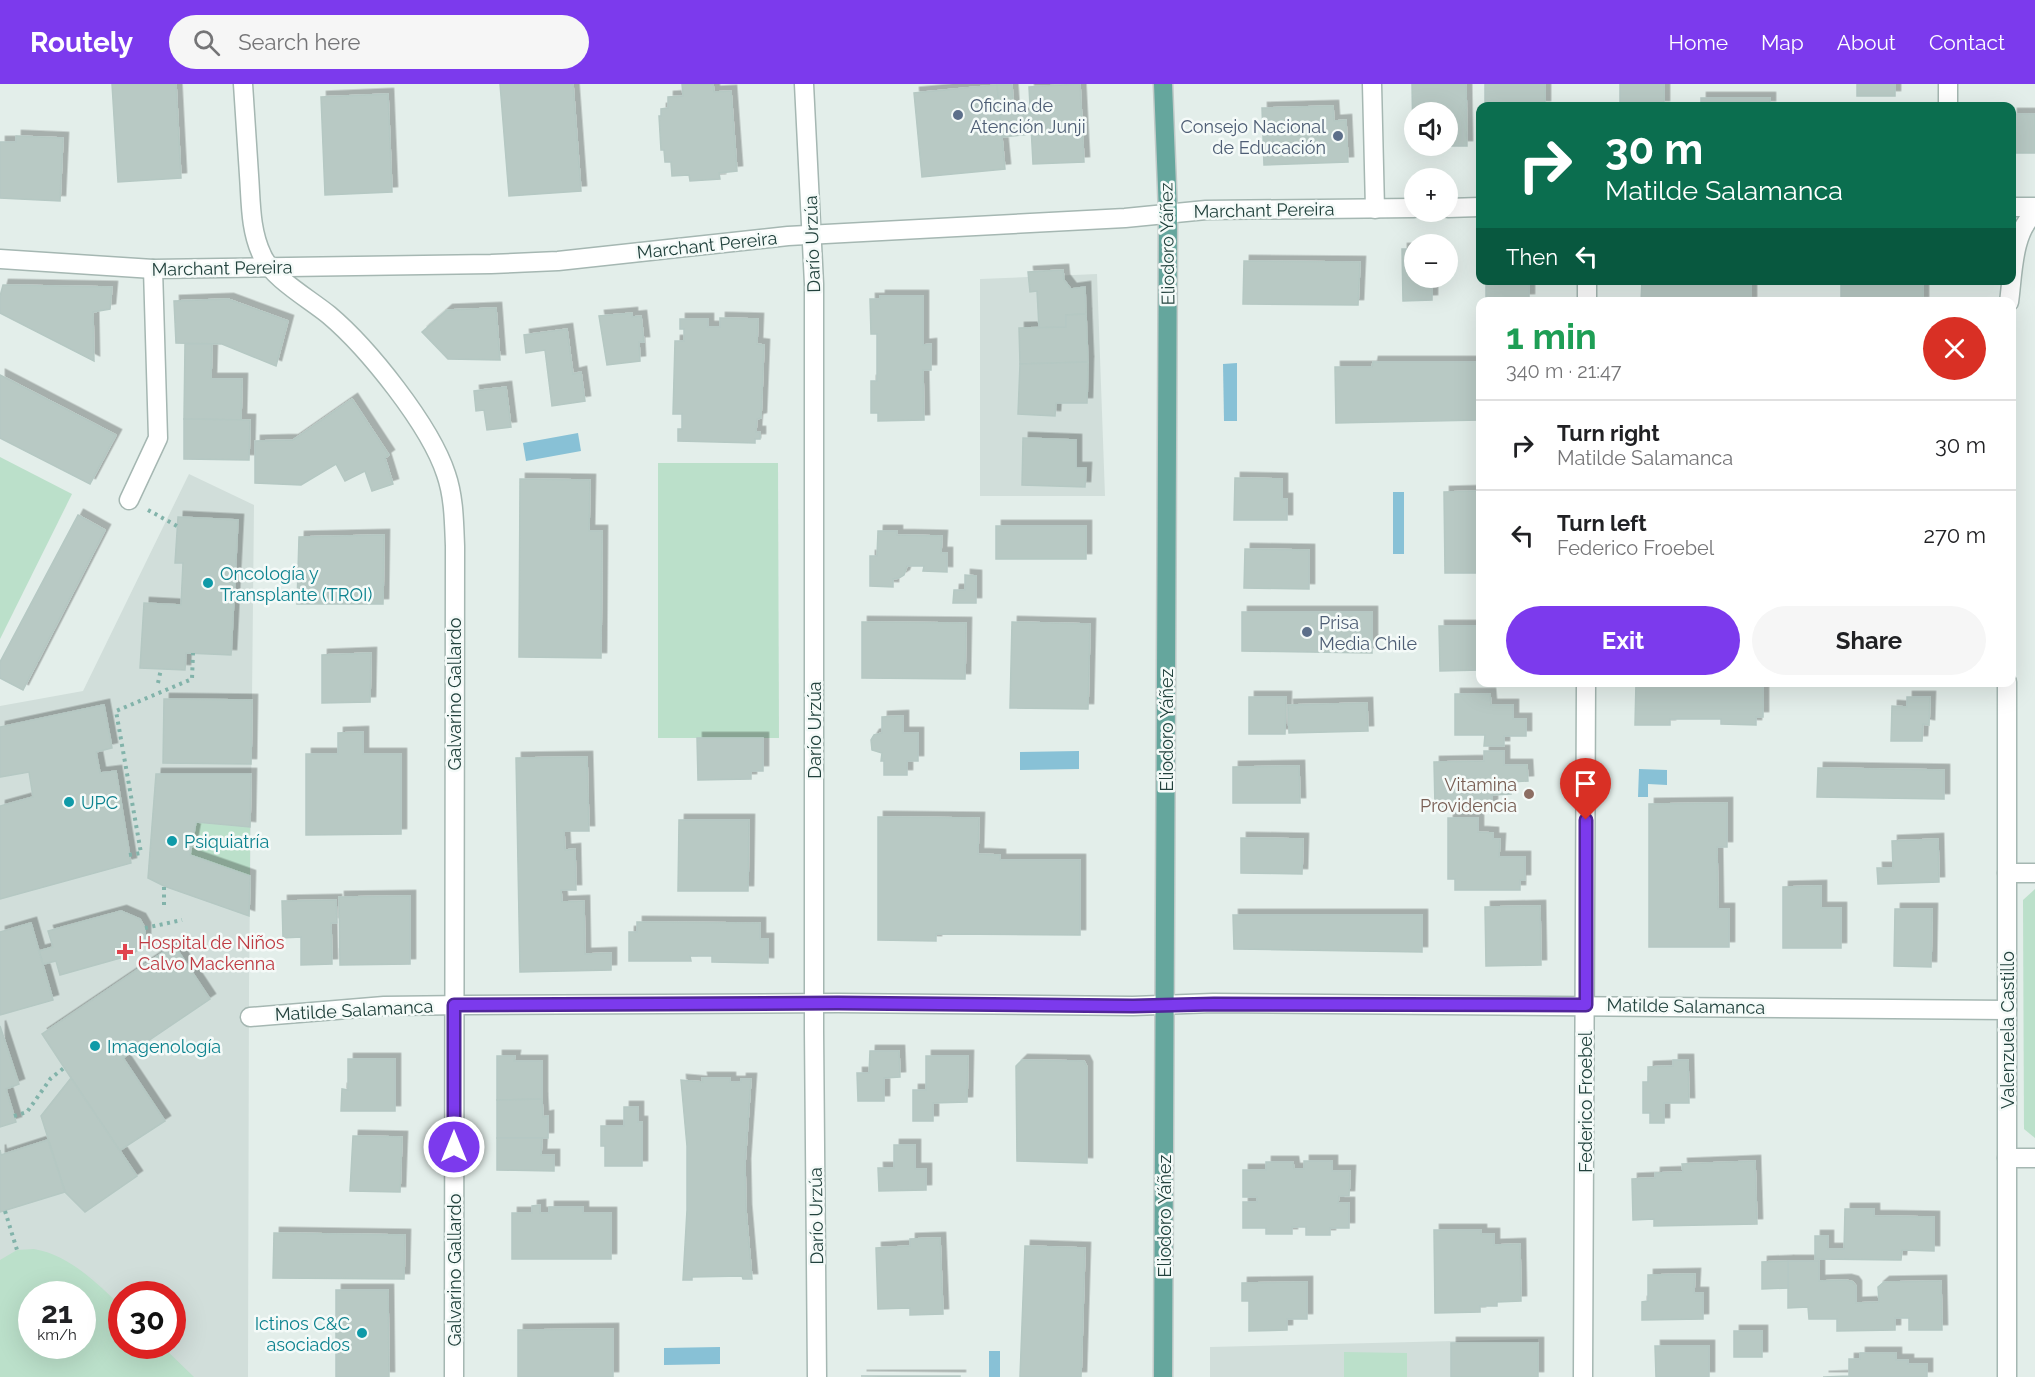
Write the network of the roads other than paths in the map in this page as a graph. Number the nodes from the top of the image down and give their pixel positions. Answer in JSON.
{"nodes":[{"id":1,"x":243,"y":84,"type":"edge"},
{"id":2,"x":804,"y":84,"type":"edge"},
{"id":3,"x":1163,"y":84,"type":"edge"},
{"id":4,"x":1372,"y":84,"type":"edge"},
{"id":5,"x":1948,"y":84,"type":"edge"},
{"id":6,"x":1948,"y":102,"type":"edge"},
{"id":7,"x":1476,"y":207,"type":"edge"},
{"id":8,"x":2016,"y":207,"type":"edge"},
{"id":9,"x":2035,"y":207,"type":"edge"},
{"id":10,"x":1404,"y":208,"type":"edge"},
{"id":11,"x":1458,"y":208,"type":"edge"},
{"id":12,"x":1375,"y":209,"type":"junction"},
{"id":13,"x":1168,"y":213,"type":"junction"},
{"id":14,"x":2035,"y":213,"type":"edge"},
{"id":15,"x":813,"y":236,"type":"junction"},
{"id":16,"x":2016,"y":255,"type":"edge"},
{"id":17,"x":0,"y":259,"type":"edge"},
{"id":18,"x":268,"y":267,"type":"junction"},
{"id":19,"x":153,"y":269,"type":"junction"},
{"id":20,"x":129,"y":500,"type":"road end"},
{"id":21,"x":1586,"y":687,"type":"edge"},
{"id":22,"x":2007,"y":687,"type":"edge"},
{"id":23,"x":2007,"y":873,"type":"junction"},
{"id":24,"x":2035,"y":873,"type":"edge"},
{"id":25,"x":814,"y":1004,"type":"junction"},
{"id":26,"x":454,"y":1005,"type":"junction"},
{"id":27,"x":1165,"y":1005,"type":"junction"},
{"id":28,"x":1586,"y":1005,"type":"junction"},
{"id":29,"x":2007,"y":1010,"type":"junction"},
{"id":30,"x":250,"y":1017,"type":"dead end"},
{"id":31,"x":2007,"y":1158,"type":"junction"},
{"id":32,"x":2035,"y":1158,"type":"edge"},
{"id":33,"x":454,"y":1377,"type":"edge"},
{"id":34,"x":817,"y":1377,"type":"edge"},
{"id":35,"x":1163,"y":1377,"type":"edge"},
{"id":36,"x":1583,"y":1377,"type":"edge"},
{"id":37,"x":2007,"y":1377,"type":"edge"}],
"edges":[{"from":1,"to":18,"type":"street","name":"Galvarino Gallardo"},
{"from":2,"to":15,"type":"street","name":"Darío Urzúa"},
{"from":3,"to":13,"type":"main road","name":"Eliodoro Yáñez"},
{"from":4,"to":12,"type":"street"},
{"from":5,"to":6,"type":"street"},
{"from":7,"to":11,"type":"street"},
{"from":8,"to":9,"type":"street"},
{"from":10,"to":12,"type":"street","name":"Marchant Pereira"},
{"from":12,"to":13,"type":"street","name":"Marchant Pereira"},
{"from":13,"to":15,"type":"street","name":"Marchant Pereira"},
{"from":13,"to":27,"type":"main road","name":"Eliodoro Yáñez"},
{"from":14,"to":16,"type":"street"},
{"from":15,"to":18,"type":"street","name":"Marchant Pereira"},
{"from":15,"to":25,"type":"street","name":"Darío Urzúa"},
{"from":17,"to":19,"type":"street","name":"Marchant Pereira"},
{"from":18,"to":19,"type":"street","name":"Marchant Pereira"},
{"from":18,"to":26,"type":"street","name":"Galvarino Gallardo"},
{"from":19,"to":20,"type":"street"},
{"from":21,"to":28,"type":"street","name":"Federico Froebel"},
{"from":22,"to":23,"type":"street","name":"Valenzuela Castillo"},
{"from":23,"to":24,"type":"street"},
{"from":23,"to":29,"type":"street","name":"Valenzuela Castillo"},
{"from":25,"to":26,"type":"street","name":"Matilde Salamanca"},
{"from":25,"to":27,"type":"street","name":"Matilde Salamanca"},
{"from":25,"to":34,"type":"street","name":"Darío Urzúa"},
{"from":26,"to":30,"type":"street","name":"Matilde Salamanca"},
{"from":26,"to":33,"type":"street","name":"Galvarino Gallardo"},
{"from":27,"to":28,"type":"street","name":"Matilde Salamanca"},
{"from":27,"to":35,"type":"main road","name":"Eliodoro Yáñez"},
{"from":28,"to":29,"type":"street","name":"Matilde Salamanca"},
{"from":28,"to":36,"type":"street","name":"Federico Froebel"},
{"from":29,"to":31,"type":"street","name":"Valenzuela Castillo"},
{"from":31,"to":32,"type":"street"},
{"from":31,"to":37,"type":"street","name":"Valenzuela Castillo"}]}
